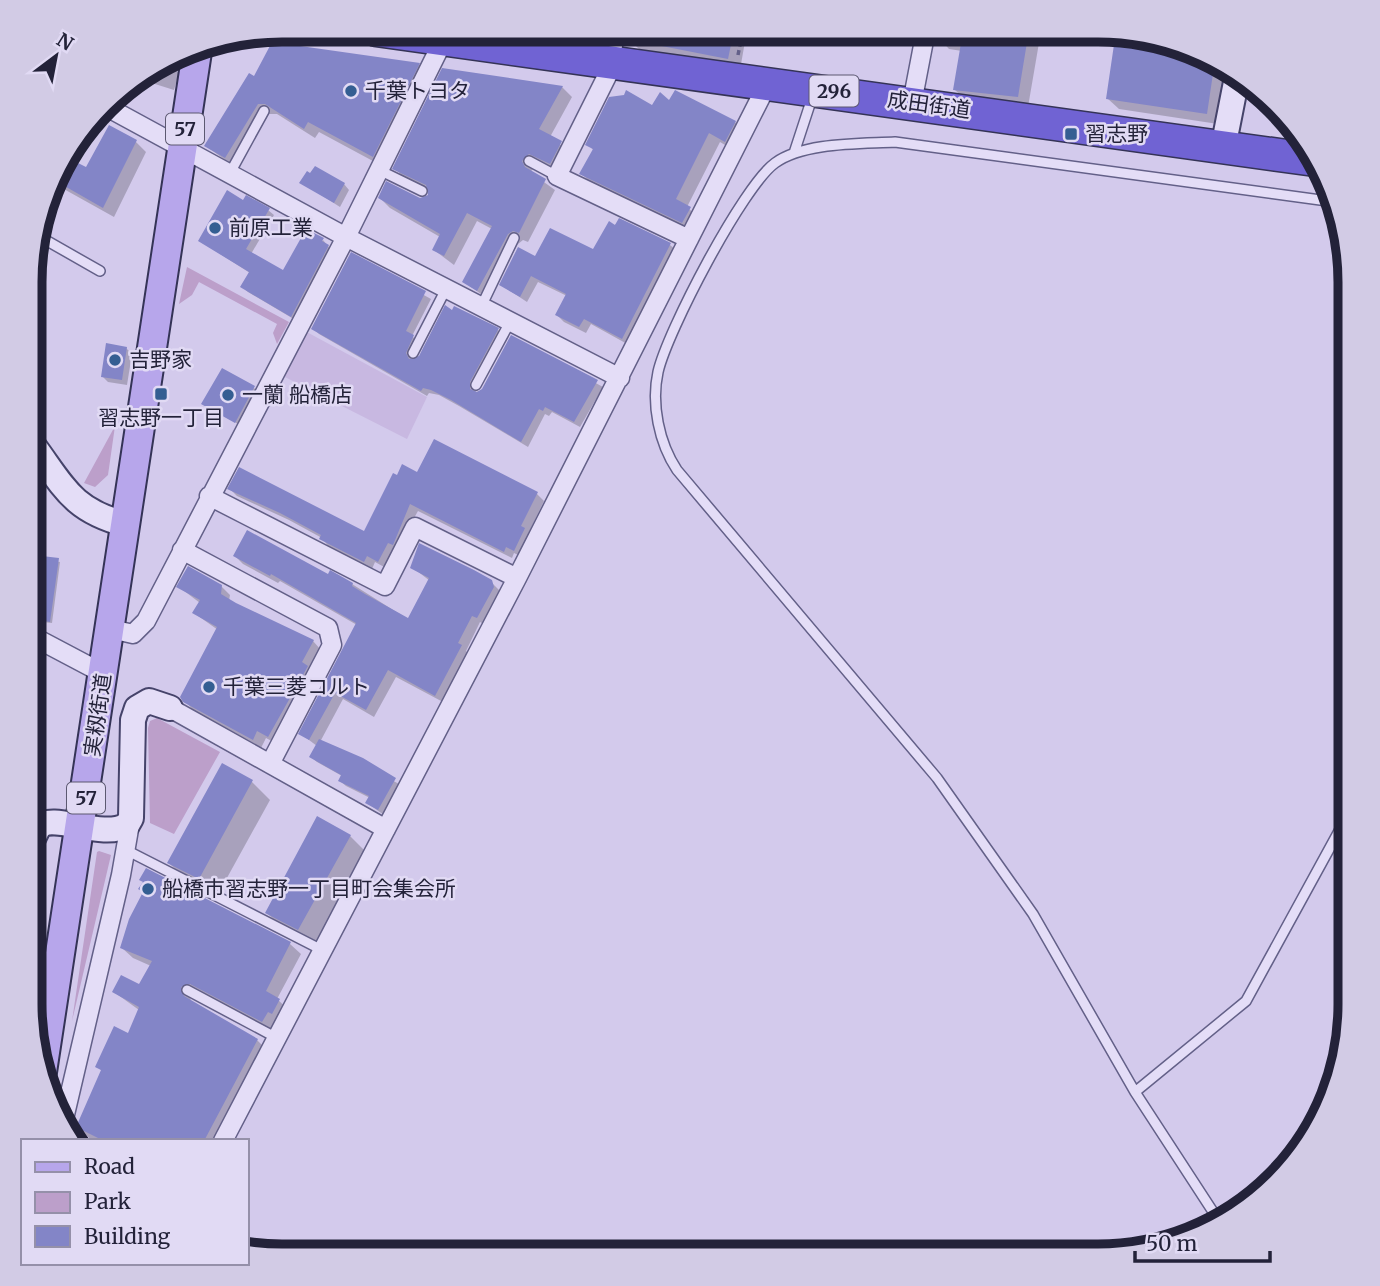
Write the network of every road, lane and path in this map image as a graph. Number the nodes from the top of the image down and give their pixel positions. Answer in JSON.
{"nodes":[{"id":1,"x":442,"y":42,"type":"edge"},
{"id":2,"x":467,"y":42,"type":"edge"},
{"id":3,"x":614,"y":42,"type":"edge"},
{"id":4,"x":740,"y":43,"type":"edge"},
{"id":5,"x":924,"y":43,"type":"edge"},
{"id":6,"x":196,"y":58,"type":"edge"},
{"id":7,"x":610,"y":62,"type":"junction"},
{"id":8,"x":736,"y":64,"type":"dead end"},
{"id":9,"x":768,"y":83,"type":"junction"},
{"id":10,"x":1235,"y":86,"type":"edge"},
{"id":11,"x":815,"y":89,"type":"junction"},
{"id":12,"x":912,"y":103,"type":"junction"},
{"id":13,"x":115,"y":111,"type":"edge"},
{"id":14,"x":264,"y":111,"type":"dead end"},
{"id":15,"x":182,"y":148,"type":"junction"},
{"id":16,"x":1223,"y":148,"type":"junction"},
{"id":17,"x":794,"y":153,"type":"junction"},
{"id":18,"x":1304,"y":159,"type":"edge"},
{"id":19,"x":529,"y":161,"type":"dead end"},
{"id":20,"x":379,"y":170,"type":"junction"},
{"id":21,"x":230,"y":173,"type":"junction"},
{"id":22,"x":557,"y":176,"type":"junction"},
{"id":23,"x":422,"y":191,"type":"dead end"},
{"id":24,"x":1323,"y":200,"type":"edge"},
{"id":25,"x":346,"y":237,"type":"junction"},
{"id":26,"x":514,"y":238,"type":"dead end"},
{"id":27,"x":690,"y":239,"type":"junction"},
{"id":28,"x":46,"y":241,"type":"edge"},
{"id":29,"x":100,"y":271,"type":"dead end"},
{"id":30,"x":446,"y":289,"type":"junction"},
{"id":31,"x":481,"y":307,"type":"junction"},
{"id":32,"x":510,"y":322,"type":"junction"},
{"id":33,"x":413,"y":353,"type":"dead end"},
{"id":34,"x":620,"y":378,"type":"junction"},
{"id":35,"x":476,"y":386,"type":"dead end"},
{"id":36,"x":42,"y":457,"type":"edge"},
{"id":37,"x":209,"y":496,"type":"junction"},
{"id":38,"x":125,"y":524,"type":"junction"},
{"id":39,"x":182,"y":550,"type":"junction"},
{"id":40,"x":517,"y":578,"type":"junction"},
{"id":41,"x":111,"y":629,"type":"junction"},
{"id":42,"x":42,"y":642,"type":"edge"},
{"id":43,"x":104,"y":674,"type":"junction"},
{"id":44,"x":170,"y":708,"type":"joint"},
{"id":45,"x":270,"y":764,"type":"junction"},
{"id":46,"x":43,"y":818,"type":"edge"},
{"id":47,"x":131,"y":818,"type":"junction"},
{"id":48,"x":81,"y":828,"type":"junction"},
{"id":49,"x":386,"y":829,"type":"junction"},
{"id":50,"x":1338,"y":833,"type":"edge"},
{"id":51,"x":125,"y":850,"type":"junction"},
{"id":52,"x":323,"y":950,"type":"junction"},
{"id":53,"x":187,"y":990,"type":"dead end"},
{"id":54,"x":277,"y":1038,"type":"junction"},
{"id":55,"x":46,"y":1045,"type":"edge"},
{"id":56,"x":1135,"y":1091,"type":"junction"},
{"id":57,"x":66,"y":1109,"type":"edge"},
{"id":58,"x":224,"y":1139,"type":"edge"},
{"id":59,"x":1215,"y":1213,"type":"edge"}],
"edges":[{"from":1,"to":20,"type":"street"},
{"from":2,"to":7,"type":"highway","name":"成田街道","number":"296"},
{"from":3,"to":7,"type":"street"},
{"from":4,"to":8,"type":"path"},
{"from":5,"to":12,"type":"street"},
{"from":6,"to":15,"type":"main road","name":"実籾街道","number":"57"},
{"from":7,"to":9,"type":"highway","name":"成田街道","number":"296"},
{"from":7,"to":22,"type":"street"},
{"from":9,"to":11,"type":"highway","name":"成田街道","number":"296"},
{"from":9,"to":27,"type":"street"},
{"from":10,"to":16,"type":"street"},
{"from":11,"to":12,"type":"highway","name":"成田街道","number":"296"},
{"from":11,"to":17,"type":"lane"},
{"from":12,"to":16,"type":"highway","name":"成田街道","number":"296"},
{"from":13,"to":15,"type":"street"},
{"from":14,"to":21,"type":"lane"},
{"from":15,"to":21,"type":"street"},
{"from":15,"to":38,"type":"main road","name":"実籾街道","number":"57"},
{"from":16,"to":18,"type":"highway","name":"成田街道","number":"296"},
{"from":17,"to":24,"type":"lane"},
{"from":17,"to":56,"type":"lane"},
{"from":19,"to":22,"type":"lane"},
{"from":20,"to":23,"type":"lane"},
{"from":20,"to":25,"type":"street"},
{"from":21,"to":25,"type":"street"},
{"from":22,"to":27,"type":"street"},
{"from":25,"to":30,"type":"street"},
{"from":25,"to":37,"type":"street"},
{"from":26,"to":31,"type":"lane"},
{"from":27,"to":34,"type":"street"},
{"from":28,"to":29,"type":"lane"},
{"from":30,"to":31,"type":"street"},
{"from":30,"to":33,"type":"lane"},
{"from":31,"to":32,"type":"street"},
{"from":32,"to":34,"type":"street"},
{"from":32,"to":35,"type":"lane"},
{"from":34,"to":40,"type":"street"},
{"from":36,"to":38,"type":"street"},
{"from":37,"to":39,"type":"street"},
{"from":37,"to":40,"type":"street"},
{"from":38,"to":41,"type":"main road","name":"実籾街道","number":"57"},
{"from":39,"to":41,"type":"street"},
{"from":39,"to":45,"type":"street"},
{"from":40,"to":49,"type":"street"},
{"from":41,"to":43,"type":"main road","name":"実籾街道","number":"57"},
{"from":42,"to":43,"type":"street"},
{"from":43,"to":48,"type":"main road","name":"実籾街道","number":"57"},
{"from":44,"to":45,"type":"street"},
{"from":44,"to":47,"type":"street"},
{"from":45,"to":49,"type":"street"},
{"from":46,"to":48,"type":"street"},
{"from":47,"to":48,"type":"street"},
{"from":47,"to":51,"type":"street"},
{"from":48,"to":55,"type":"main road","name":"実籾街道","number":"57"},
{"from":49,"to":52,"type":"street"},
{"from":50,"to":56,"type":"lane"},
{"from":51,"to":52,"type":"lane"},
{"from":51,"to":57,"type":"street"},
{"from":52,"to":54,"type":"street"},
{"from":53,"to":54,"type":"lane"},
{"from":54,"to":58,"type":"street"},
{"from":56,"to":59,"type":"lane"}]}
